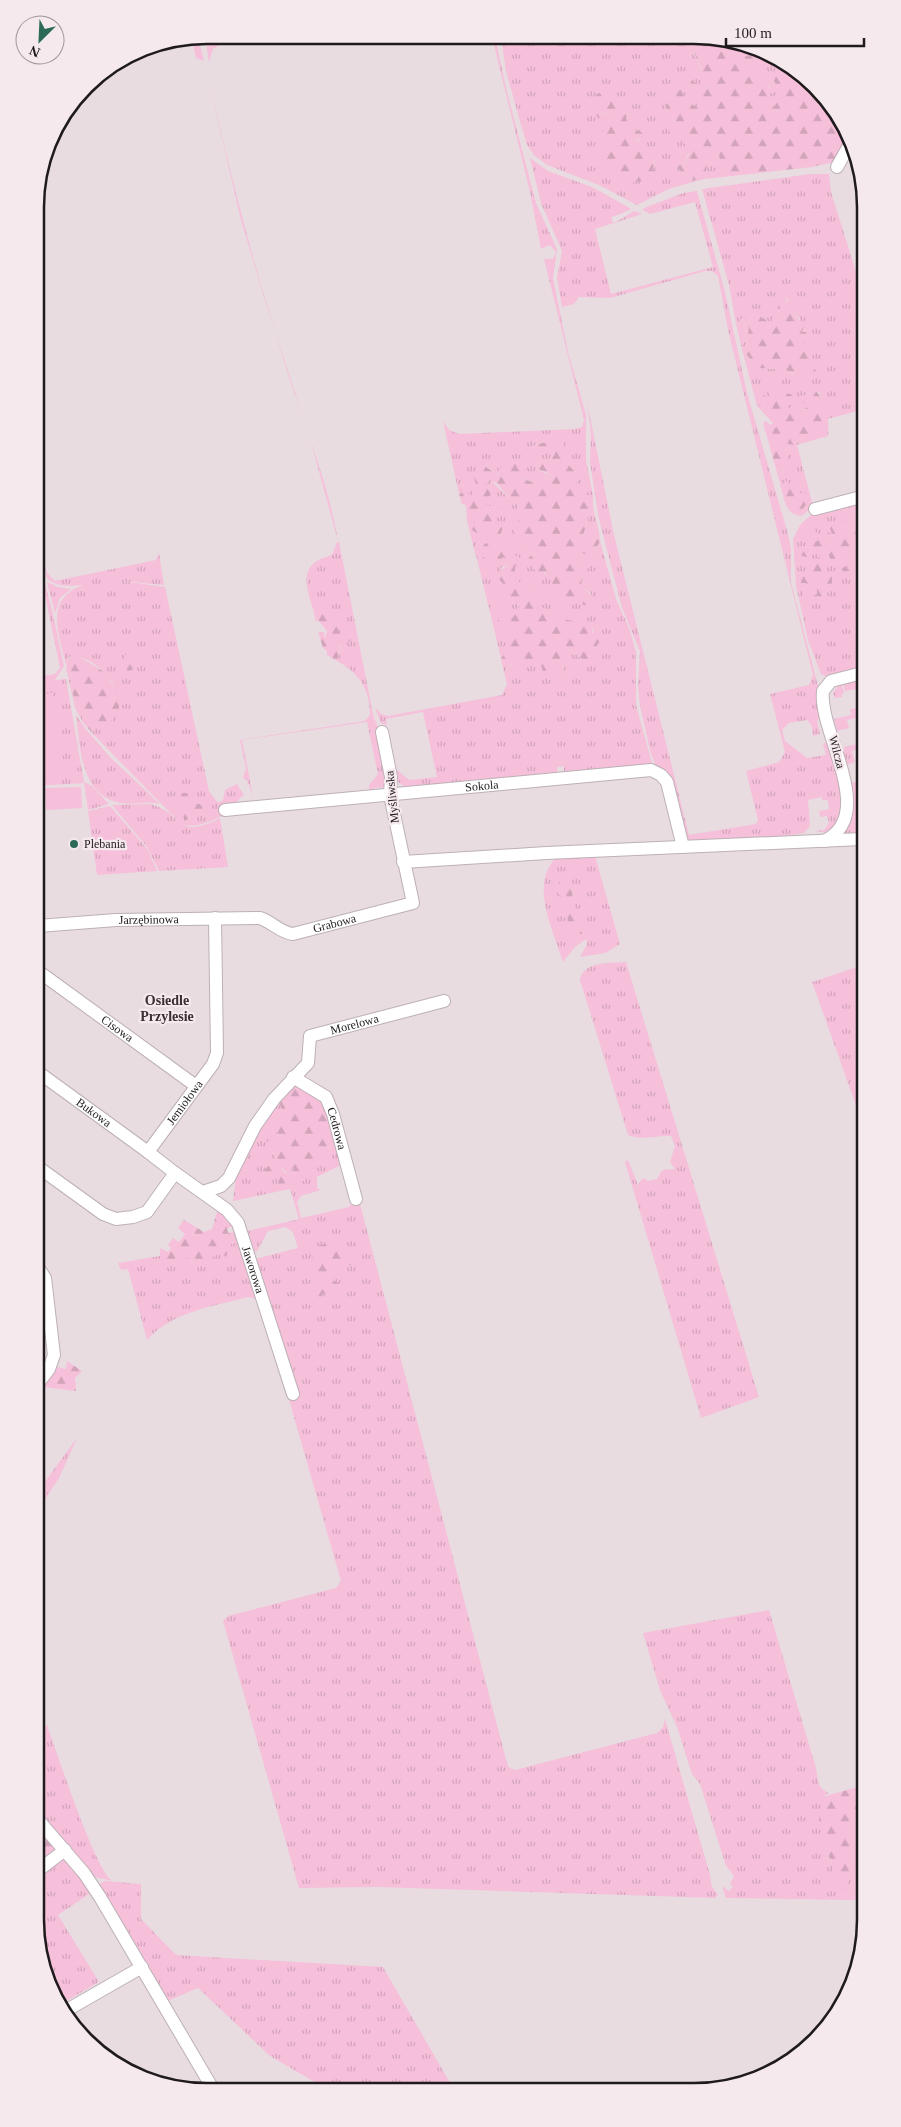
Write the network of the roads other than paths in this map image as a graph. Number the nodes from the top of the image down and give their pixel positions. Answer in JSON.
{"nodes":[{"id":1,"x":847,"y":149,"type":"edge"},
{"id":2,"x":837,"y":167,"type":"dead end"},
{"id":3,"x":857,"y":498,"type":"edge"},
{"id":4,"x":815,"y":509,"type":"dead end"},
{"id":5,"x":857,"y":674,"type":"edge"},
{"id":6,"x":382,"y":732,"type":"dead end"},
{"id":7,"x":390,"y":796,"type":"junction"},
{"id":8,"x":225,"y":810,"type":"dead end"},
{"id":9,"x":857,"y":839,"type":"edge"},
{"id":10,"x":824,"y":841,"type":"junction"},
{"id":11,"x":684,"y":847,"type":"junction"},
{"id":12,"x":403,"y":862,"type":"junction"},
{"id":13,"x":413,"y":903,"type":"joint"},
{"id":14,"x":215,"y":918,"type":"junction"},
{"id":15,"x":260,"y":918,"type":"joint"},
{"id":16,"x":44,"y":926,"type":"edge"},
{"id":17,"x":44,"y":975,"type":"edge"},
{"id":18,"x":444,"y":1001,"type":"dead end"},
{"id":19,"x":44,"y":1076,"type":"edge"},
{"id":20,"x":293,"y":1077,"type":"junction"},
{"id":21,"x":196,"y":1086,"type":"junction"},
{"id":22,"x":148,"y":1152,"type":"junction"},
{"id":23,"x":44,"y":1171,"type":"edge"},
{"id":24,"x":175,"y":1173,"type":"junction"},
{"id":25,"x":203,"y":1192,"type":"junction"},
{"id":26,"x":356,"y":1199,"type":"dead end"},
{"id":27,"x":44,"y":1276,"type":"edge"},
{"id":28,"x":44,"y":1375,"type":"edge"},
{"id":29,"x":293,"y":1394,"type":"dead end"},
{"id":30,"x":44,"y":1826,"type":"edge"},
{"id":31,"x":65,"y":1850,"type":"junction"},
{"id":32,"x":44,"y":1865,"type":"edge"},
{"id":33,"x":142,"y":1967,"type":"junction"},
{"id":34,"x":70,"y":2008,"type":"edge"},
{"id":35,"x":210,"y":2083,"type":"edge"}],
"edges":[{"from":1,"to":2,"type":"street"},
{"from":3,"to":4,"type":"street"},
{"from":5,"to":10,"type":"street","name":"Wilcza"},
{"from":6,"to":7,"type":"street","name":"Myśliwska"},
{"from":7,"to":8,"type":"street","name":"Sokola"},
{"from":7,"to":11,"type":"street","name":"Sokola"},
{"from":7,"to":12,"type":"street","name":"Myśliwska"},
{"from":9,"to":10,"type":"street"},
{"from":10,"to":11,"type":"street"},
{"from":11,"to":12,"type":"street"},
{"from":12,"to":13,"type":"street","name":"Myśliwska"},
{"from":13,"to":15,"type":"street","name":"Grabowa"},
{"from":14,"to":15,"type":"street","name":"Jarzębinowa"},
{"from":14,"to":16,"type":"street","name":"Jarzębinowa"},
{"from":14,"to":21,"type":"street","name":"Jemiołowa"},
{"from":17,"to":21,"type":"street","name":"Cisowa"},
{"from":18,"to":20,"type":"street","name":"Morelowa"},
{"from":19,"to":22,"type":"street","name":"Bukowa"},
{"from":20,"to":25,"type":"street"},
{"from":20,"to":26,"type":"street","name":"Cedrowa"},
{"from":21,"to":22,"type":"street","name":"Jemiołowa"},
{"from":22,"to":24,"type":"street"},
{"from":23,"to":24,"type":"street"},
{"from":24,"to":25,"type":"street","name":"Jaworowa"},
{"from":25,"to":29,"type":"street","name":"Jaworowa"},
{"from":27,"to":28,"type":"street"},
{"from":30,"to":31,"type":"street"},
{"from":31,"to":32,"type":"street"},
{"from":31,"to":33,"type":"street"},
{"from":33,"to":34,"type":"street"},
{"from":33,"to":35,"type":"street"}]}
